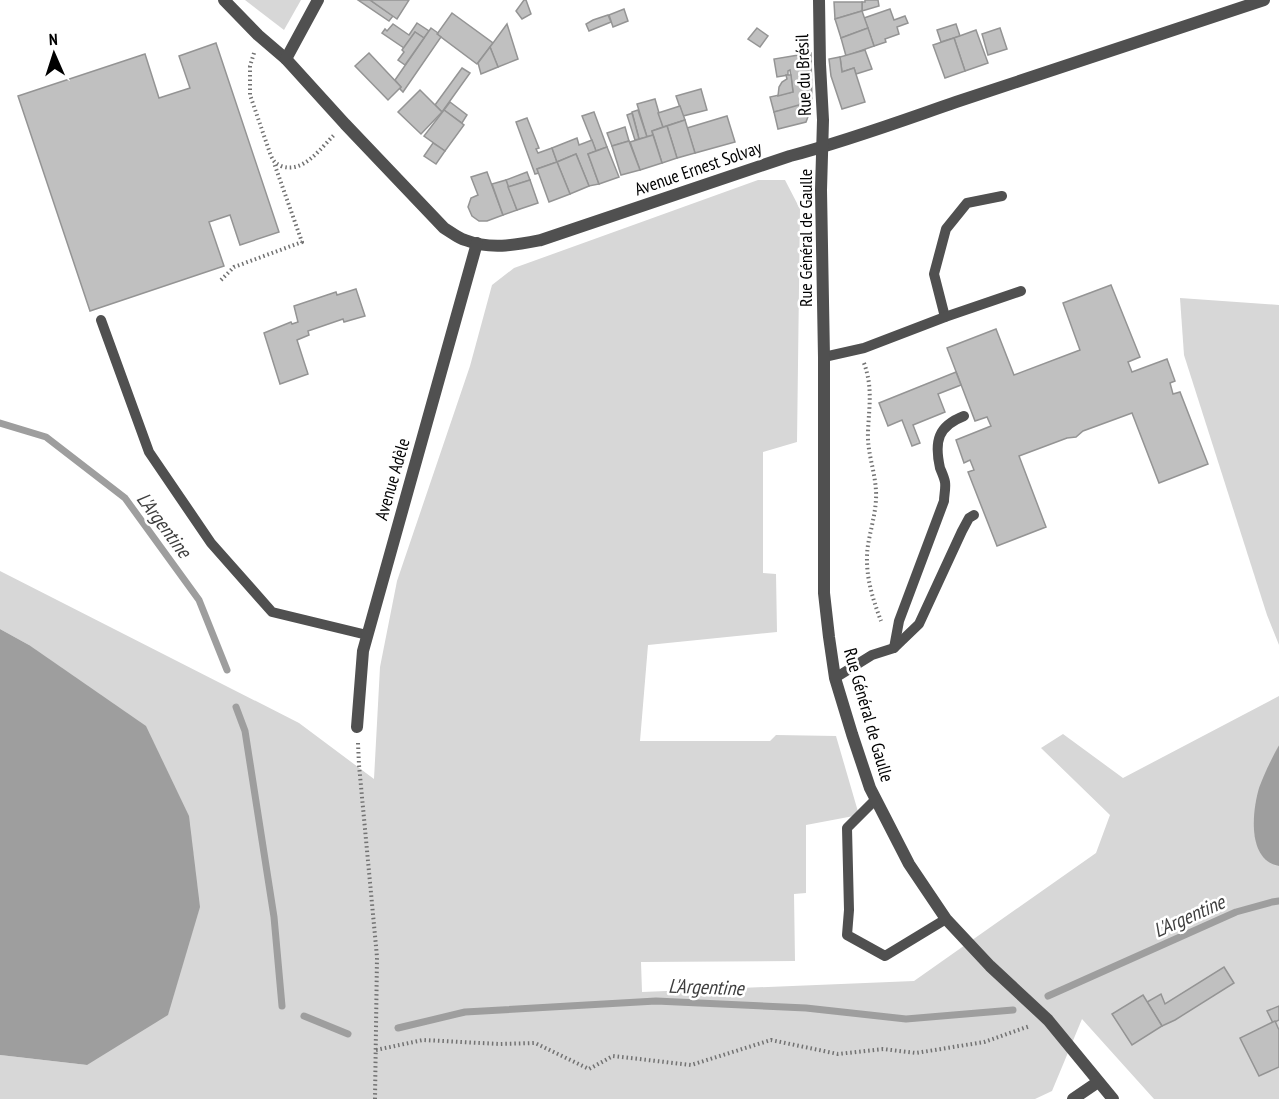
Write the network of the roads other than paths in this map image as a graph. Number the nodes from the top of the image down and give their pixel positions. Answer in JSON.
{"nodes":[{"id":1,"x":224,"y":0,"type":"edge"},
{"id":2,"x":318,"y":0,"type":"edge"},
{"id":3,"x":819,"y":0,"type":"edge"},
{"id":4,"x":1264,"y":0,"type":"edge"},
{"id":5,"x":286,"y":59,"type":"junction"},
{"id":6,"x":823,"y":148,"type":"junction"},
{"id":7,"x":1002,"y":196,"type":"dead end"},
{"id":8,"x":477,"y":243,"type":"junction"},
{"id":9,"x":1021,"y":291,"type":"dead end"},
{"id":10,"x":945,"y":317,"type":"junction"},
{"id":11,"x":101,"y":320,"type":"dead end"},
{"id":12,"x":824,"y":357,"type":"junction"},
{"id":13,"x":964,"y":416,"type":"dead end"},
{"id":14,"x":974,"y":515,"type":"dead end"},
{"id":15,"x":367,"y":635,"type":"junction"},
{"id":16,"x":894,"y":648,"type":"junction"},
{"id":17,"x":836,"y":678,"type":"junction"},
{"id":18,"x":357,"y":727,"type":"road end"},
{"id":19,"x":875,"y":800,"type":"junction"},
{"id":20,"x":946,"y":919,"type":"junction"},
{"id":21,"x":1098,"y":1082,"type":"junction"},
{"id":22,"x":1073,"y":1099,"type":"edge"},
{"id":23,"x":1113,"y":1099,"type":"edge"}],
"edges":[{"from":1,"to":5,"type":"street","name":"Avenue Ernest Solvay"},
{"from":2,"to":5,"type":"street"},
{"from":3,"to":6,"type":"street","name":"Rue du Brésil"},
{"from":4,"to":6,"type":"street","name":"Avenue Ernest Solvay"},
{"from":5,"to":8,"type":"street","name":"Avenue Ernest Solvay"},
{"from":6,"to":8,"type":"street","name":"Avenue Ernest Solvay"},
{"from":6,"to":12,"type":"street","name":"Rue Général de Gaulle"},
{"from":7,"to":10,"type":"lane"},
{"from":8,"to":15,"type":"street","name":"Avenue Adèle"},
{"from":9,"to":10,"type":"lane"},
{"from":10,"to":12,"type":"lane"},
{"from":11,"to":15,"type":"lane"},
{"from":12,"to":17,"type":"street","name":"Rue Général de Gaulle"},
{"from":13,"to":16,"type":"lane"},
{"from":14,"to":16,"type":"lane"},
{"from":15,"to":18,"type":"street","name":"Avenue Adèle"},
{"from":16,"to":17,"type":"lane"},
{"from":17,"to":19,"type":"street","name":"Rue Général de Gaulle"},
{"from":19,"to":20,"type":"street","name":"Rue Général de Gaulle"},
{"from":19,"to":20,"type":"lane"},
{"from":20,"to":21,"type":"street","name":"Rue Général de Gaulle"},
{"from":21,"to":22,"type":"street"},
{"from":21,"to":23,"type":"street","name":"Rue Général de Gaulle"}]}
